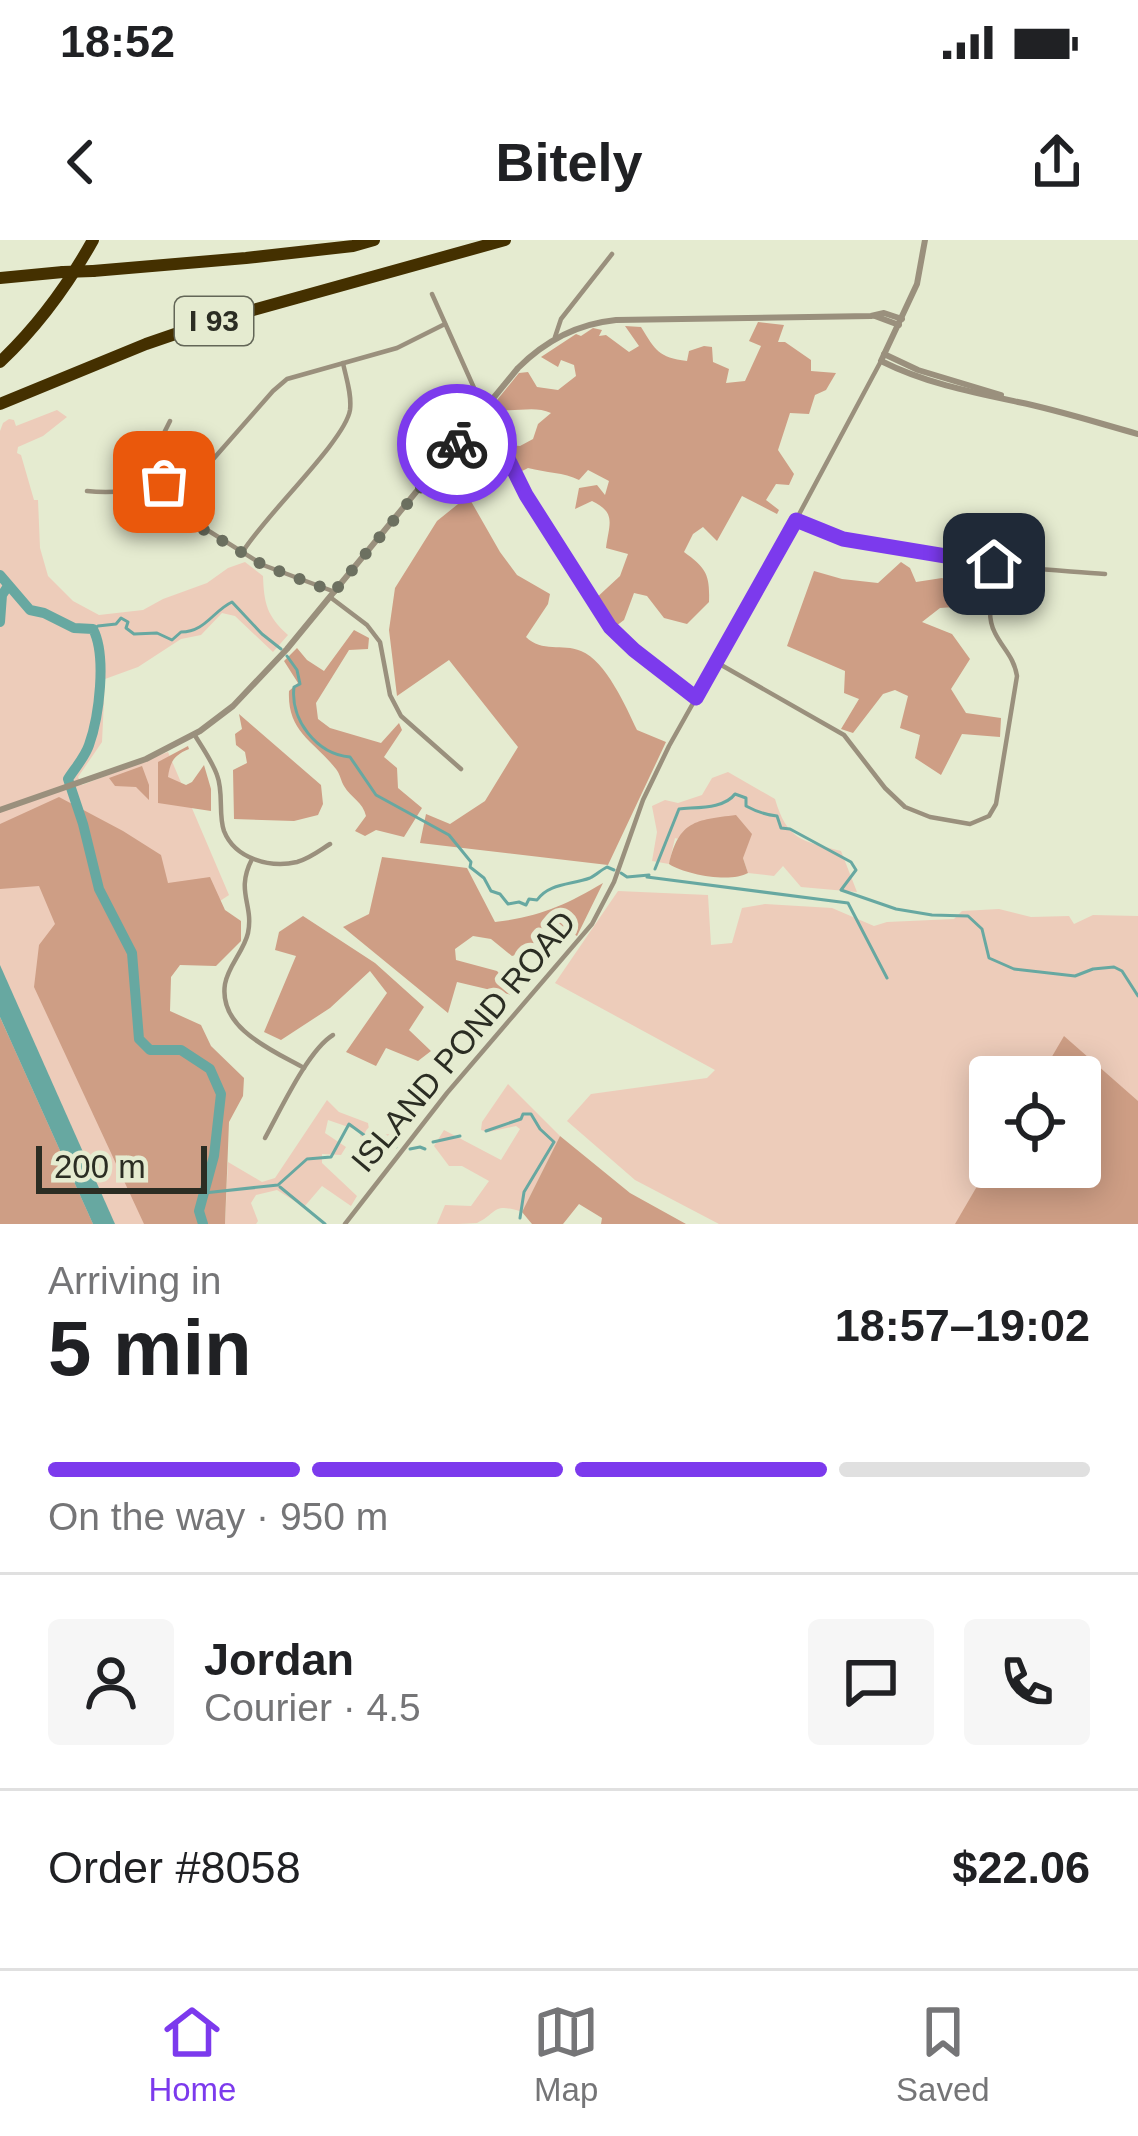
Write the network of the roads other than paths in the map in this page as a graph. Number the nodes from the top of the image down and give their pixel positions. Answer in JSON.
{"nodes":[{"id":1,"x":93,"y":240,"type":"edge"},
{"id":2,"x":374,"y":240,"type":"edge"},
{"id":3,"x":505,"y":240,"type":"edge"},
{"id":4,"x":925,"y":240,"type":"edge"},
{"id":5,"x":613,"y":254,"type":"dead end"},
{"id":6,"x":0,"y":278,"type":"edge"},
{"id":7,"x":432,"y":294,"type":"dead end"},
{"id":8,"x":900,"y":322,"type":"junction"},
{"id":9,"x":445,"y":324,"type":"junction"},
{"id":10,"x":555,"y":338,"type":"junction"},
{"id":11,"x":882,"y":358,"type":"junction"},
{"id":12,"x":0,"y":362,"type":"edge"},
{"id":13,"x":343,"y":363,"type":"junction"},
{"id":14,"x":0,"y":404,"type":"edge"},
{"id":15,"x":484,"y":410,"type":"junction"},
{"id":16,"x":170,"y":421,"type":"dead end"},
{"id":17,"x":1138,"y":434,"type":"edge"},
{"id":18,"x":164,"y":482,"type":"junction"},
{"id":19,"x":87,"y":491,"type":"dead end"},
{"id":20,"x":796,"y":520,"type":"junction"},
{"id":21,"x":242,"y":553,"type":"junction"},
{"id":22,"x":998,"y":565,"type":"junction"},
{"id":23,"x":1106,"y":574,"type":"dead end"},
{"id":24,"x":332,"y":595,"type":"junction"},
{"id":25,"x":716,"y":662,"type":"junction"},
{"id":26,"x":696,"y":698,"type":"junction"},
{"id":27,"x":194,"y":734,"type":"junction"},
{"id":28,"x":461,"y":769,"type":"dead end"},
{"id":29,"x":0,"y":810,"type":"edge"},
{"id":30,"x":330,"y":844,"type":"dead end"},
{"id":31,"x":252,"y":859,"type":"junction"},
{"id":32,"x":332,"y":1035,"type":"dead end"},
{"id":33,"x":304,"y":1068,"type":"junction"},
{"id":34,"x":265,"y":1138,"type":"dead end"},
{"id":35,"x":345,"y":1224,"type":"edge"}],
"edges":[{"from":1,"to":12,"type":"highway"},
{"from":2,"to":6,"type":"highway","number":"I 93","bridge":true},
{"from":3,"to":14,"type":"highway","number":"I 93"},
{"from":4,"to":8,"type":"street","name":"ISLAND POND ROAD"},
{"from":5,"to":10,"type":"street"},
{"from":7,"to":9,"type":"street"},
{"from":8,"to":10,"type":"street"},
{"from":8,"to":11,"type":"street","name":"ISLAND POND ROAD"},
{"from":9,"to":13,"type":"street"},
{"from":9,"to":15,"type":"street"},
{"from":10,"to":15,"type":"street"},
{"from":11,"to":17,"type":"street"},
{"from":11,"to":20,"type":"street","name":"ISLAND POND ROAD"},
{"from":13,"to":18,"type":"street"},
{"from":13,"to":21,"type":"street"},
{"from":15,"to":24,"type":"street"},
{"from":15,"to":26,"type":"street"},
{"from":16,"to":18,"type":"street"},
{"from":18,"to":19,"type":"street"},
{"from":18,"to":21,"type":"street"},
{"from":20,"to":22,"type":"street"},
{"from":20,"to":25,"type":"street","name":"ISLAND POND ROAD"},
{"from":21,"to":24,"type":"street"},
{"from":22,"to":23,"type":"street"},
{"from":22,"to":25,"type":"street"},
{"from":24,"to":27,"type":"street"},
{"from":24,"to":28,"type":"street"},
{"from":25,"to":26,"type":"street","name":"ISLAND POND ROAD"},
{"from":26,"to":35,"type":"street","name":"ISLAND POND ROAD"},
{"from":27,"to":29,"type":"street"},
{"from":27,"to":31,"type":"street"},
{"from":30,"to":31,"type":"street"},
{"from":31,"to":33,"type":"street"},
{"from":32,"to":33,"type":"street"},
{"from":33,"to":34,"type":"street"}]}
